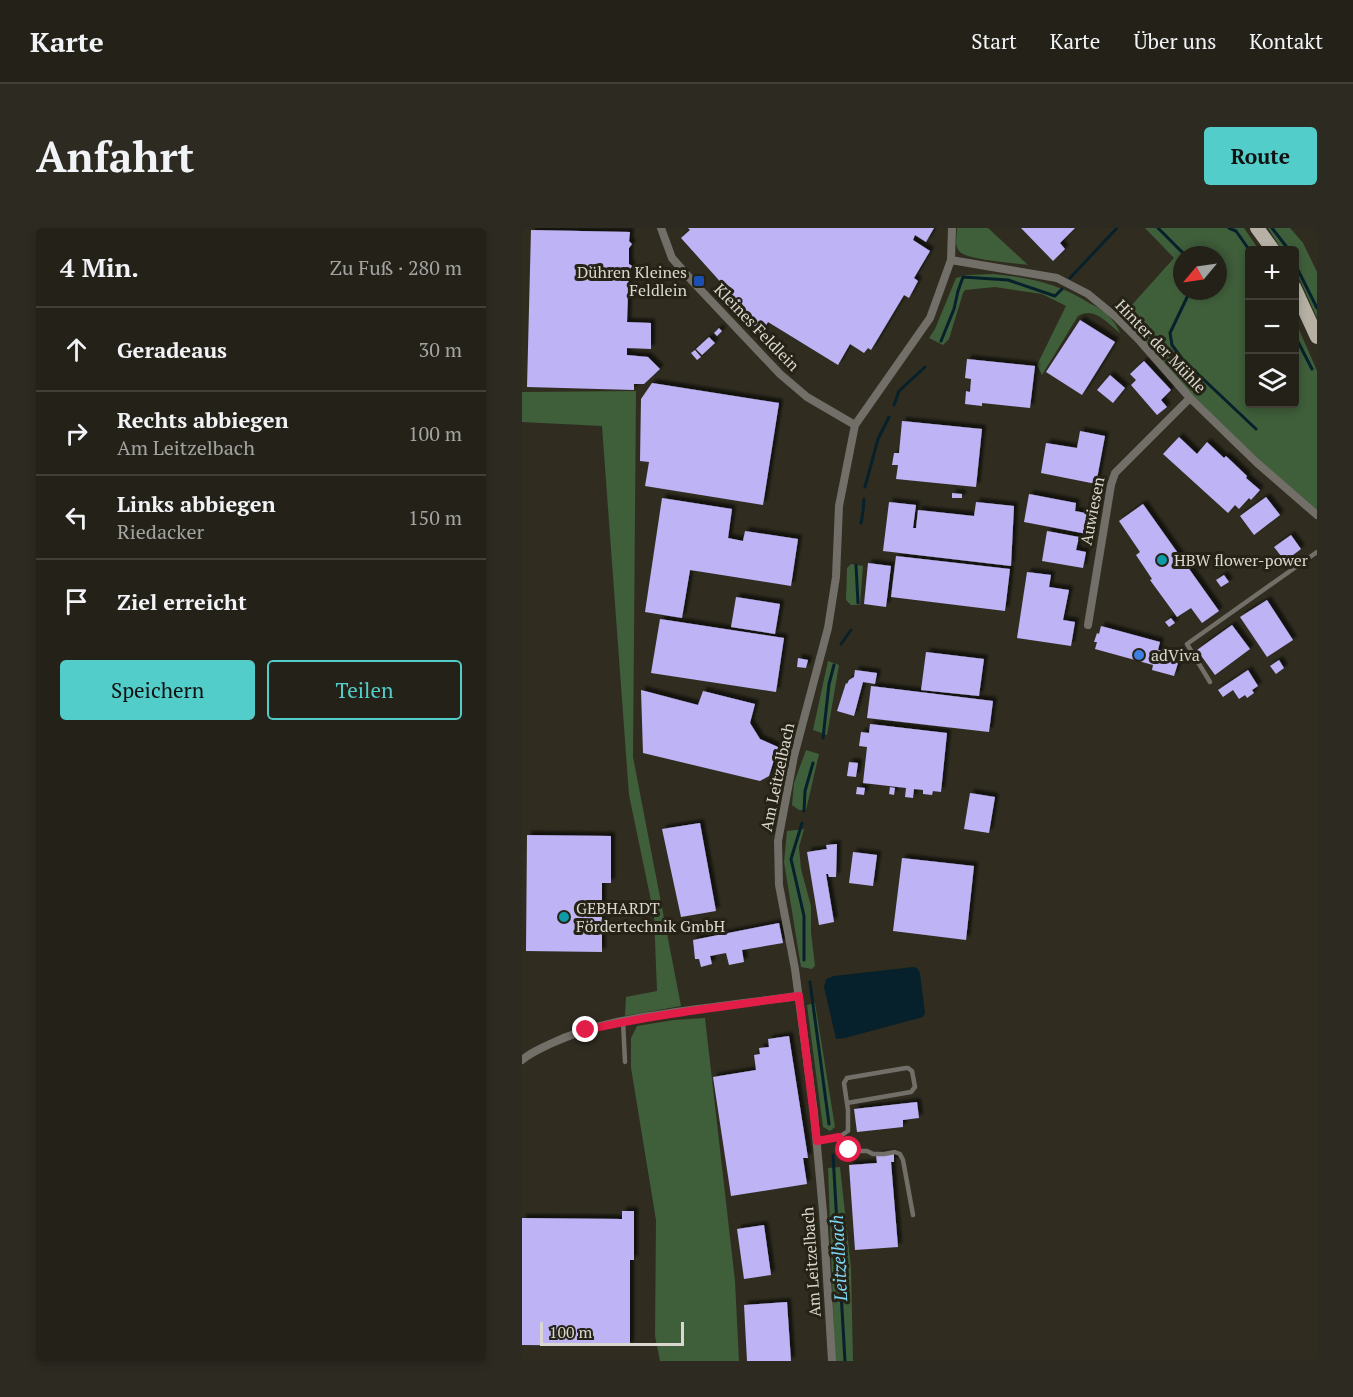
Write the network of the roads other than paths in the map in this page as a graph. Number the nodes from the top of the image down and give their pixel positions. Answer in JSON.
{"nodes":[{"id":1,"x":661,"y":228,"type":"edge"},
{"id":2,"x":952,"y":228,"type":"edge"},
{"id":3,"x":1257,"y":228,"type":"edge"},
{"id":4,"x":1270,"y":246,"type":"edge"},
{"id":5,"x":951,"y":260,"type":"junction"},
{"id":6,"x":1299,"y":298,"type":"edge"},
{"id":7,"x":1317,"y":337,"type":"edge"},
{"id":8,"x":1190,"y":398,"type":"junction"},
{"id":9,"x":855,"y":425,"type":"junction"},
{"id":10,"x":1317,"y":515,"type":"edge"},
{"id":11,"x":1317,"y":552,"type":"edge"},
{"id":12,"x":1088,"y":625,"type":"dead end"},
{"id":13,"x":1210,"y":681,"type":"dead end"},
{"id":14,"x":799,"y":996,"type":"junction"},
{"id":15,"x":623,"y":1021,"type":"junction"},
{"id":16,"x":522,"y":1060,"type":"edge"},
{"id":17,"x":625,"y":1062,"type":"dead end"},
{"id":18,"x":847,"y":1103,"type":"junction"},
{"id":19,"x":839,"y":1137,"type":"junction"},
{"id":20,"x":817,"y":1141,"type":"junction"},
{"id":21,"x":913,"y":1215,"type":"dead end"},
{"id":22,"x":832,"y":1361,"type":"edge"}],
"edges":[{"from":1,"to":9,"type":"street","name":"Kleines Feldlein"},
{"from":2,"to":5,"type":"street","name":"Am Leitzelbach"},
{"from":3,"to":4,"type":"main road"},
{"from":5,"to":8,"type":"street","name":"Hinter der Mühle"},
{"from":5,"to":9,"type":"street","name":"Am Leitzelbach"},
{"from":6,"to":7,"type":"main road"},
{"from":8,"to":10,"type":"street","name":"Hinter der Mühle"},
{"from":8,"to":12,"type":"street","name":"Auwiesen"},
{"from":9,"to":14,"type":"street","name":"Am Leitzelbach"},
{"from":11,"to":13,"type":"lane"},
{"from":14,"to":15,"type":"street"},
{"from":14,"to":20,"type":"street","name":"Am Leitzelbach"},
{"from":15,"to":16,"type":"street"},
{"from":15,"to":17,"type":"lane"},
{"from":18,"to":18,"type":"lane"},
{"from":18,"to":19,"type":"lane"},
{"from":19,"to":20,"type":"lane"},
{"from":19,"to":21,"type":"lane"},
{"from":20,"to":22,"type":"street","name":"Am Leitzelbach"}]}
